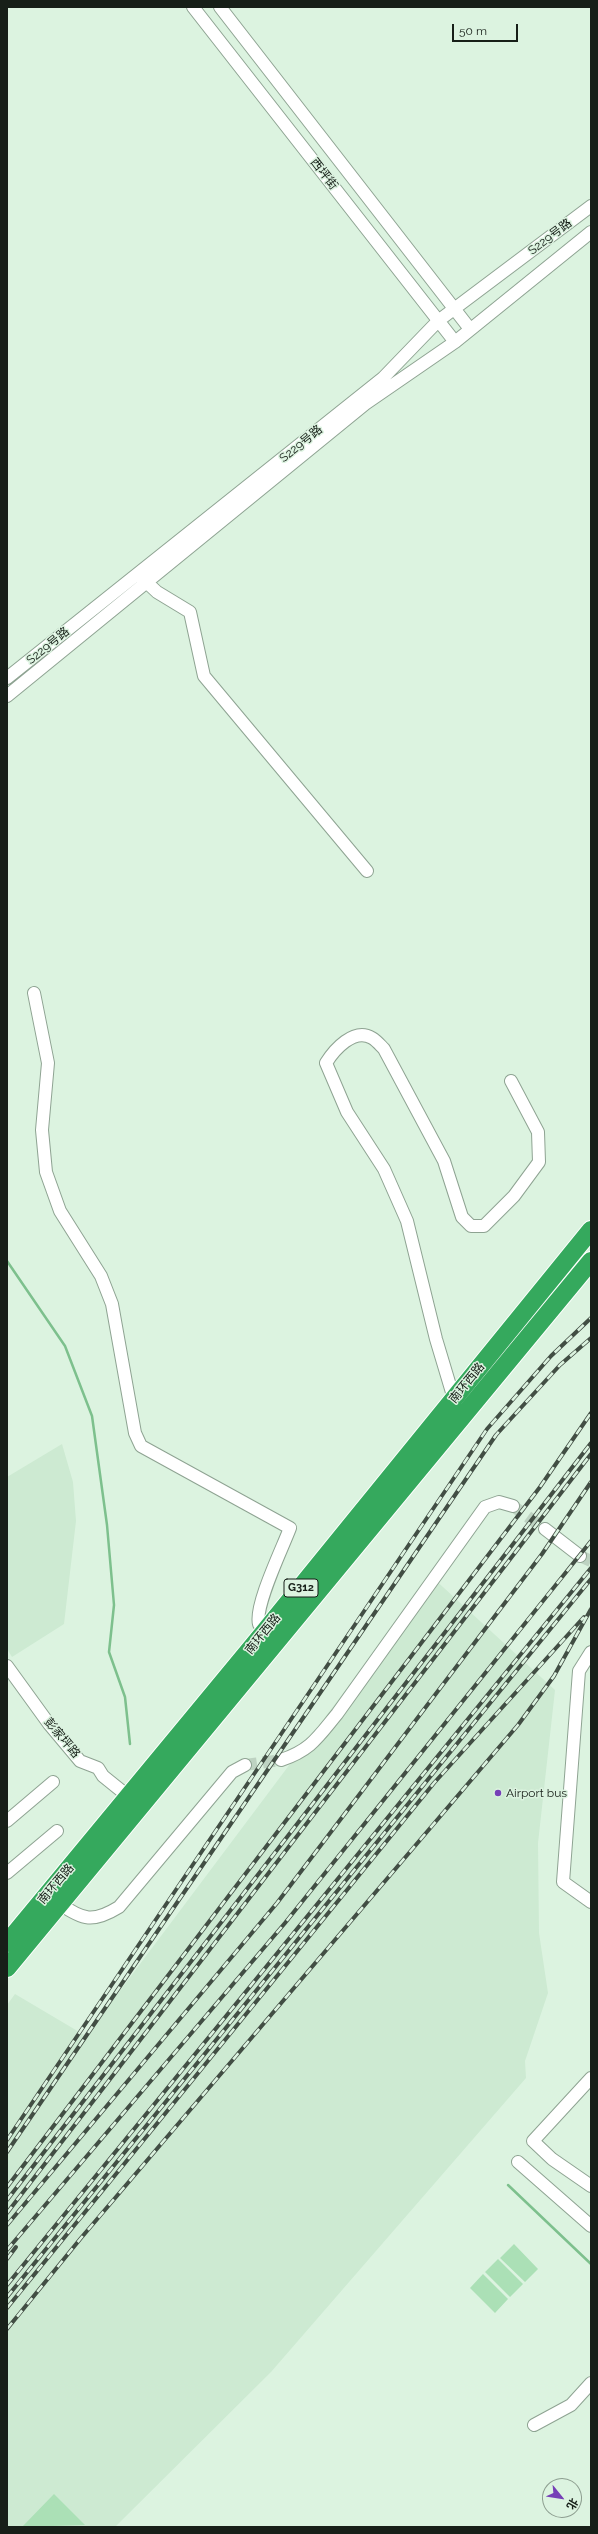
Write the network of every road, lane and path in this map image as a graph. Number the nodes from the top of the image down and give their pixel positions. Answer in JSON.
{"nodes":[{"id":1,"x":193,"y":7,"type":"edge"},
{"id":2,"x":220,"y":7,"type":"edge"},
{"id":3,"x":591,"y":206,"type":"edge"},
{"id":4,"x":591,"y":232,"type":"edge"},
{"id":5,"x":456,"y":309,"type":"junction"},
{"id":6,"x":438,"y":321,"type":"junction"},
{"id":7,"x":470,"y":329,"type":"junction"},
{"id":8,"x":455,"y":342,"type":"junction"},
{"id":9,"x":142,"y":578,"type":"junction"},
{"id":10,"x":7,"y":678,"type":"edge"},
{"id":11,"x":7,"y":696,"type":"edge"},
{"id":12,"x":367,"y":871,"type":"dead end"},
{"id":13,"x":34,"y":993,"type":"dead end"},
{"id":14,"x":511,"y":1081,"type":"dead end"},
{"id":15,"x":591,"y":1230,"type":"edge"},
{"id":16,"x":591,"y":1261,"type":"edge"},
{"id":17,"x":454,"y":1399,"type":"junction"},
{"id":18,"x":513,"y":1506,"type":"tunnel mouth"},
{"id":19,"x":545,"y":1529,"type":"tunnel mouth"},
{"id":20,"x":580,"y":1556,"type":"tunnel mouth"},
{"id":21,"x":265,"y":1631,"type":"junction"},
{"id":22,"x":591,"y":1652,"type":"edge"},
{"id":23,"x":7,"y":1666,"type":"edge"},
{"id":24,"x":281,"y":1760,"type":"tunnel mouth"},
{"id":25,"x":245,"y":1765,"type":"tunnel mouth"},
{"id":26,"x":53,"y":1782,"type":"dead end"},
{"id":27,"x":129,"y":1797,"type":"junction"},
{"id":28,"x":7,"y":1821,"type":"edge"},
{"id":29,"x":57,"y":1831,"type":"dead end"},
{"id":30,"x":7,"y":1873,"type":"edge"},
{"id":31,"x":591,"y":1902,"type":"edge"},
{"id":32,"x":60,"y":1904,"type":"junction"},
{"id":33,"x":7,"y":1943,"type":"edge"},
{"id":34,"x":7,"y":1968,"type":"edge"},
{"id":35,"x":591,"y":2078,"type":"edge"},
{"id":36,"x":518,"y":2162,"type":"dead end"},
{"id":37,"x":591,"y":2186,"type":"edge"},
{"id":38,"x":591,"y":2226,"type":"edge"},
{"id":39,"x":591,"y":2383,"type":"edge"},
{"id":40,"x":534,"y":2424,"type":"dead end"}],
"edges":[{"from":1,"to":6,"type":"street","name":"西坪街"},
{"from":2,"to":5,"type":"street","name":"西坪街"},
{"from":3,"to":5,"type":"street","name":"S229号路"},
{"from":4,"to":7,"type":"street","name":"S229号路"},
{"from":5,"to":6,"type":"street","name":"S229号路"},
{"from":5,"to":7,"type":"street","name":"西坪街"},
{"from":6,"to":8,"type":"street","name":"西坪街"},
{"from":6,"to":9,"type":"street","name":"S229号路"},
{"from":7,"to":8,"type":"street","name":"S229号路"},
{"from":8,"to":9,"type":"street","name":"S229号路"},
{"from":9,"to":10,"type":"street","name":"S229号路"},
{"from":9,"to":11,"type":"street","name":"S229号路"},
{"from":9,"to":12,"type":"street"},
{"from":13,"to":21,"type":"street"},
{"from":14,"to":17,"type":"street"},
{"from":15,"to":17,"type":"highway","name":"南环西路","number":"G312"},
{"from":16,"to":32,"type":"highway","name":"南环西路","number":"G312"},
{"from":17,"to":21,"type":"highway","name":"南环西路","number":"G312"},
{"from":18,"to":24,"type":"street"},
{"from":19,"to":20,"type":"street"},
{"from":21,"to":27,"type":"highway","name":"南环西路","number":"G312"},
{"from":22,"to":31,"type":"street"},
{"from":23,"to":27,"type":"street","name":"彭家坪路"},
{"from":25,"to":32,"type":"street"},
{"from":26,"to":28,"type":"street"},
{"from":27,"to":33,"type":"highway","name":"南环西路","number":"G312"},
{"from":29,"to":30,"type":"street"},
{"from":32,"to":34,"type":"highway","name":"南环西路","number":"G312"},
{"from":35,"to":37,"type":"street"},
{"from":36,"to":38,"type":"street"},
{"from":39,"to":40,"type":"street"}]}
